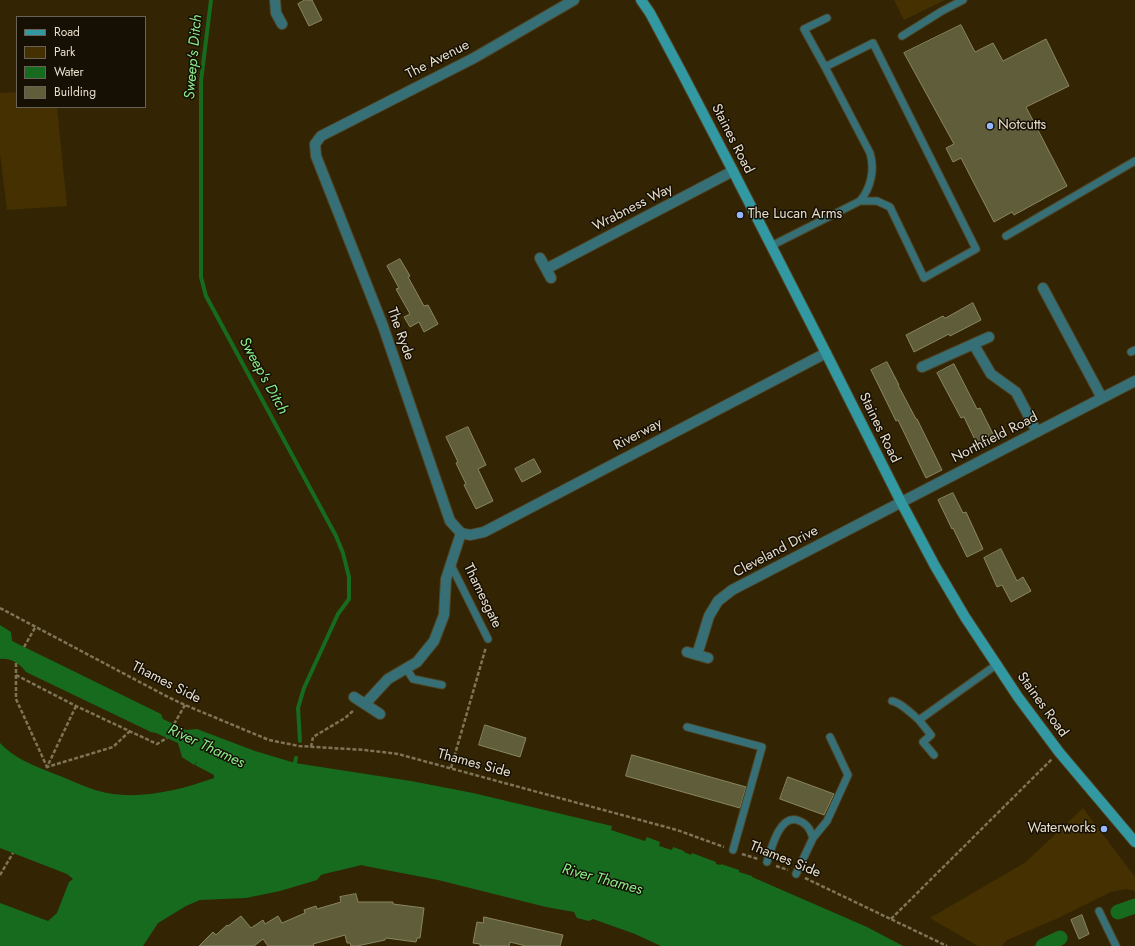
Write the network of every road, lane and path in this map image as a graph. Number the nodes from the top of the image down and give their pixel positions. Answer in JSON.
{"nodes":[{"id":1,"x":275,"y":0,"type":"edge"},
{"id":2,"x":574,"y":0,"type":"edge"},
{"id":3,"x":641,"y":0,"type":"edge"},
{"id":4,"x":963,"y":0,"type":"edge"},
{"id":5,"x":827,"y":18,"type":"dead end"},
{"id":6,"x":282,"y":24,"type":"dead end"},
{"id":7,"x":902,"y":36,"type":"dead end"},
{"id":8,"x":825,"y":67,"type":"junction"},
{"id":9,"x":315,"y":144,"type":"joint"},
{"id":10,"x":1135,"y":161,"type":"edge"},
{"id":11,"x":733,"y":171,"type":"junction"},
{"id":12,"x":860,"y":200,"type":"junction"},
{"id":13,"x":1006,"y":236,"type":"dead end"},
{"id":14,"x":771,"y":246,"type":"junction"},
{"id":15,"x":540,"y":258,"type":"dead end"},
{"id":16,"x":546,"y":269,"type":"junction"},
{"id":17,"x":551,"y":278,"type":"dead end"},
{"id":18,"x":1043,"y":288,"type":"dead end"},
{"id":19,"x":989,"y":337,"type":"dead end"},
{"id":20,"x":974,"y":344,"type":"junction"},
{"id":21,"x":826,"y":353,"type":"junction"},
{"id":22,"x":922,"y":367,"type":"dead end"},
{"id":23,"x":1135,"y":381,"type":"edge"},
{"id":24,"x":1102,"y":398,"type":"junction"},
{"id":25,"x":1037,"y":432,"type":"junction"},
{"id":26,"x":901,"y":502,"type":"junction"},
{"id":27,"x":461,"y":533,"type":"junction"},
{"id":28,"x":450,"y":563,"type":"junction"},
{"id":29,"x":0,"y":608,"type":"edge"},
{"id":30,"x":36,"y":626,"type":"junction"},
{"id":31,"x":488,"y":639,"type":"joint"},
{"id":32,"x":24,"y":647,"type":"dead end"},
{"id":33,"x":687,"y":652,"type":"dead end"},
{"id":34,"x":697,"y":655,"type":"junction"},
{"id":35,"x":708,"y":658,"type":"dead end"},
{"id":36,"x":16,"y":663,"type":"dead end"},
{"id":37,"x":996,"y":665,"type":"junction"},
{"id":38,"x":406,"y":668,"type":"junction"},
{"id":39,"x":16,"y":676,"type":"junction"},
{"id":40,"x":442,"y":685,"type":"dead end"},
{"id":41,"x":354,"y":697,"type":"dead end"},
{"id":42,"x":892,"y":701,"type":"dead end"},
{"id":43,"x":365,"y":704,"type":"junction"},
{"id":44,"x":185,"y":705,"type":"junction"},
{"id":45,"x":76,"y":706,"type":"junction"},
{"id":46,"x":380,"y":714,"type":"dead end"},
{"id":47,"x":919,"y":720,"type":"junction"},
{"id":48,"x":174,"y":724,"type":"dead end"},
{"id":49,"x":687,"y":727,"type":"dead end"},
{"id":50,"x":130,"y":731,"type":"junction"},
{"id":51,"x":830,"y":737,"type":"dead end"},
{"id":52,"x":167,"y":738,"type":"dead end"},
{"id":53,"x":311,"y":747,"type":"junction"},
{"id":54,"x":1059,"y":752,"type":"junction"},
{"id":55,"x":934,"y":755,"type":"dead end"},
{"id":56,"x":46,"y":768,"type":"junction"},
{"id":57,"x":451,"y":768,"type":"junction"},
{"id":58,"x":813,"y":838,"type":"junction"},
{"id":59,"x":1135,"y":842,"type":"edge"},
{"id":60,"x":732,"y":850,"type":"junction"},
{"id":61,"x":13,"y":853,"type":"dead end"},
{"id":62,"x":767,"y":862,"type":"junction"},
{"id":63,"x":796,"y":874,"type":"junction"},
{"id":64,"x":0,"y":875,"type":"edge"},
{"id":65,"x":1099,"y":911,"type":"dead end"},
{"id":66,"x":891,"y":919,"type":"junction"},
{"id":67,"x":946,"y":946,"type":"edge"},
{"id":68,"x":1116,"y":946,"type":"edge"}],
"edges":[{"from":1,"to":6,"type":"street"},
{"from":2,"to":9,"type":"street","name":"The Avenue"},
{"from":3,"to":11,"type":"main road","name":"Staines Road"},
{"from":4,"to":7,"type":"lane"},
{"from":5,"to":8,"type":"lane"},
{"from":8,"to":12,"type":"lane"},
{"from":8,"to":12,"type":"lane"},
{"from":9,"to":27,"type":"street","name":"The Ryde"},
{"from":10,"to":13,"type":"lane"},
{"from":11,"to":14,"type":"main road","name":"Staines Road"},
{"from":11,"to":16,"type":"street","name":"Wrabness Way"},
{"from":12,"to":14,"type":"lane"},
{"from":14,"to":21,"type":"main road","name":"Staines Road"},
{"from":15,"to":16,"type":"street"},
{"from":16,"to":17,"type":"street"},
{"from":18,"to":24,"type":"street"},
{"from":19,"to":20,"type":"street"},
{"from":20,"to":22,"type":"street"},
{"from":20,"to":25,"type":"street"},
{"from":21,"to":26,"type":"main road","name":"Staines Road"},
{"from":21,"to":27,"type":"street","name":"Riverway"},
{"from":23,"to":24,"type":"street","name":"Northfield Road"},
{"from":24,"to":25,"type":"street","name":"Northfield Road"},
{"from":25,"to":26,"type":"street","name":"Northfield Road"},
{"from":26,"to":34,"type":"street","name":"Cleveland Drive"},
{"from":26,"to":37,"type":"main road","name":"Staines Road"},
{"from":27,"to":28,"type":"street","name":"Thamesgate"},
{"from":28,"to":31,"type":"lane","name":"Thamesgate"},
{"from":28,"to":38,"type":"street","name":"Thamesgate"},
{"from":29,"to":30,"type":"path","name":"Thames Side"},
{"from":30,"to":32,"type":"path"},
{"from":30,"to":44,"type":"path","name":"Thames Side"},
{"from":31,"to":57,"type":"path","name":"Thamesgate"},
{"from":33,"to":34,"type":"street"},
{"from":34,"to":35,"type":"street"},
{"from":36,"to":39,"type":"path"},
{"from":37,"to":47,"type":"lane"},
{"from":37,"to":54,"type":"main road","name":"Staines Road"},
{"from":38,"to":40,"type":"lane"},
{"from":38,"to":43,"type":"street","name":"Thamesgate"},
{"from":39,"to":45,"type":"path"},
{"from":39,"to":56,"type":"path"},
{"from":41,"to":43,"type":"street"},
{"from":42,"to":47,"type":"lane"},
{"from":43,"to":46,"type":"street"},
{"from":43,"to":53,"type":"path"},
{"from":44,"to":48,"type":"path"},
{"from":44,"to":53,"type":"path","name":"Thames Side"},
{"from":45,"to":50,"type":"path"},
{"from":45,"to":56,"type":"path"},
{"from":47,"to":55,"type":"lane"},
{"from":49,"to":60,"type":"lane"},
{"from":50,"to":52,"type":"path"},
{"from":50,"to":56,"type":"path"},
{"from":51,"to":58,"type":"lane"},
{"from":53,"to":57,"type":"path","name":"Thames Side"},
{"from":54,"to":59,"type":"main road","name":"Staines Road"},
{"from":54,"to":66,"type":"path"},
{"from":57,"to":60,"type":"path","name":"Thames Side"},
{"from":58,"to":62,"type":"lane"},
{"from":58,"to":63,"type":"lane"},
{"from":60,"to":62,"type":"path","name":"Thames Side"},
{"from":61,"to":64,"type":"path"},
{"from":62,"to":63,"type":"path","name":"Thames Side"},
{"from":63,"to":66,"type":"path","name":"Thames Side"},
{"from":65,"to":68,"type":"lane"},
{"from":66,"to":67,"type":"path","name":"Thames Side"}]}
